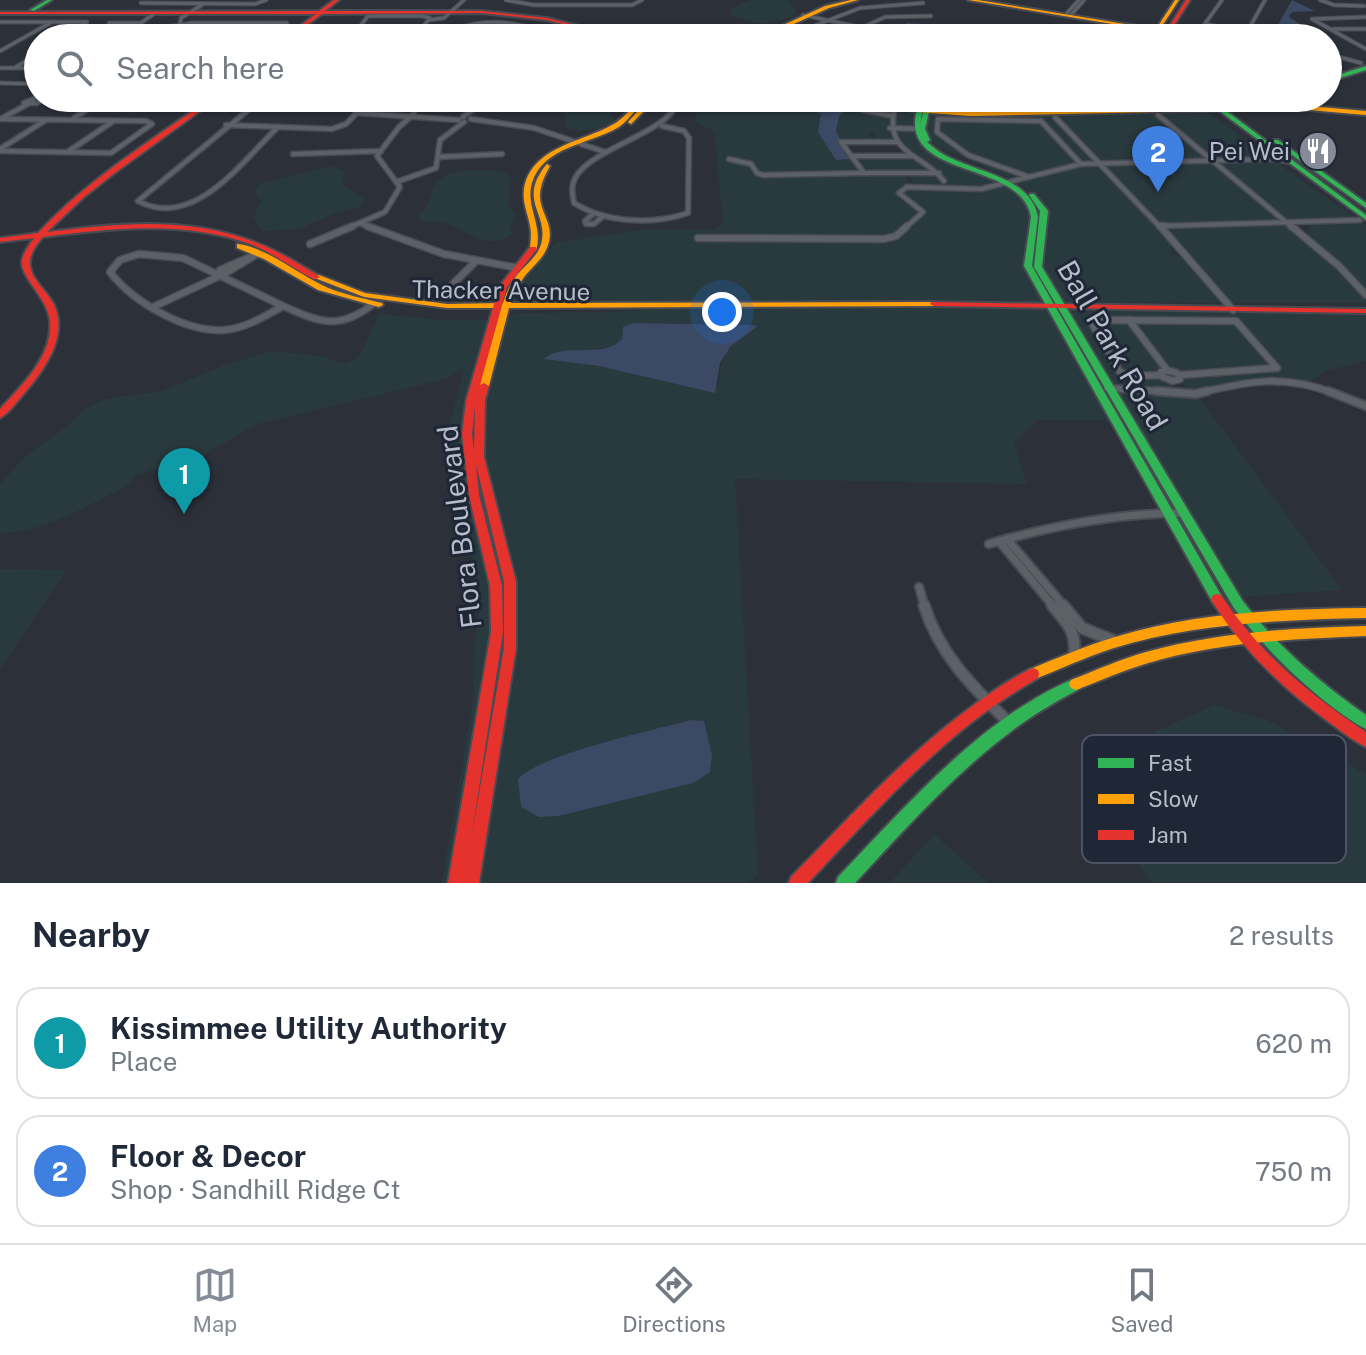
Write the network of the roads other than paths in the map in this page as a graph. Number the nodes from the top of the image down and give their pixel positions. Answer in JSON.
{"nodes":[{"id":1,"x":50,"y":0,"type":"edge"},
{"id":2,"x":172,"y":0,"type":"edge"},
{"id":3,"x":210,"y":0,"type":"edge"},
{"id":4,"x":266,"y":0,"type":"edge"},
{"id":5,"x":340,"y":0,"type":"edge"},
{"id":6,"x":506,"y":0,"type":"edge"},
{"id":7,"x":642,"y":0,"type":"edge"},
{"id":8,"x":844,"y":0,"type":"edge"},
{"id":9,"x":856,"y":0,"type":"edge"},
{"id":10,"x":970,"y":0,"type":"edge"},
{"id":11,"x":981,"y":0,"type":"edge"},
{"id":12,"x":1069,"y":0,"type":"edge"},
{"id":13,"x":1177,"y":0,"type":"edge"},
{"id":14,"x":1188,"y":0,"type":"edge"},
{"id":15,"x":1222,"y":0,"type":"edge"},
{"id":16,"x":1265,"y":0,"type":"edge"},
{"id":17,"x":1320,"y":0,"type":"edge"},
{"id":18,"x":1353,"y":0,"type":"edge"},
{"id":19,"x":1081,"y":1,"type":"edge"},
{"id":20,"x":910,"y":2,"type":"junction"},
{"id":21,"x":141,"y":3,"type":"dead end"},
{"id":22,"x":572,"y":3,"type":"edge"},
{"id":23,"x":923,"y":3,"type":"dead end"},
{"id":24,"x":166,"y":4,"type":"junction"},
{"id":25,"x":1001,"y":4,"type":"junction"},
{"id":26,"x":455,"y":6,"type":"edge"},
{"id":27,"x":1365,"y":6,"type":"edge"},
{"id":28,"x":324,"y":12,"type":"junction"},
{"id":29,"x":0,"y":13,"type":"edge"},
{"id":30,"x":26,"y":13,"type":"junction"},
{"id":31,"x":154,"y":14,"type":"junction"},
{"id":32,"x":190,"y":15,"type":"junction"},
{"id":33,"x":370,"y":15,"type":"junction"},
{"id":34,"x":919,"y":15,"type":"junction"},
{"id":35,"x":1068,"y":15,"type":"junction"},
{"id":36,"x":931,"y":16,"type":"dead end"},
{"id":37,"x":811,"y":17,"type":"junction"},
{"id":38,"x":1366,"y":17,"type":"edge"},
{"id":39,"x":430,"y":20,"type":"junction"},
{"id":40,"x":53,"y":21,"type":"junction"},
{"id":41,"x":828,"y":21,"type":"junction"},
{"id":42,"x":0,"y":22,"type":"edge"},
{"id":43,"x":109,"y":23,"type":"dead end"},
{"id":44,"x":128,"y":23,"type":"joint"},
{"id":45,"x":142,"y":23,"type":"joint"},
{"id":46,"x":274,"y":23,"type":"joint"},
{"id":47,"x":287,"y":23,"type":"dead end"},
{"id":48,"x":48,"y":24,"type":"edge"},
{"id":49,"x":84,"y":24,"type":"edge"},
{"id":50,"x":151,"y":24,"type":"edge"},
{"id":51,"x":306,"y":24,"type":"edge"},
{"id":52,"x":310,"y":24,"type":"edge"},
{"id":53,"x":363,"y":24,"type":"edge"},
{"id":54,"x":427,"y":24,"type":"edge"},
{"id":55,"x":474,"y":24,"type":"edge"},
{"id":56,"x":494,"y":24,"type":"edge"},
{"id":57,"x":562,"y":24,"type":"edge"},
{"id":58,"x":785,"y":24,"type":"edge"},
{"id":59,"x":791,"y":24,"type":"edge"},
{"id":60,"x":820,"y":24,"type":"edge"},
{"id":61,"x":844,"y":24,"type":"edge"},
{"id":62,"x":868,"y":24,"type":"edge"},
{"id":63,"x":1114,"y":24,"type":"edge"},
{"id":64,"x":1165,"y":24,"type":"edge"},
{"id":65,"x":1168,"y":24,"type":"edge"},
{"id":66,"x":1206,"y":24,"type":"edge"},
{"id":67,"x":1252,"y":24,"type":"edge"},
{"id":68,"x":1321,"y":24,"type":"edge"},
{"id":69,"x":1342,"y":29,"type":"edge"},
{"id":70,"x":1366,"y":29,"type":"edge"},
{"id":71,"x":1342,"y":36,"type":"edge"},
{"id":72,"x":24,"y":38,"type":"edge"},
{"id":73,"x":20,"y":40,"type":"junction"},
{"id":74,"x":24,"y":40,"type":"edge"},
{"id":75,"x":1354,"y":42,"type":"junction"},
{"id":76,"x":1366,"y":42,"type":"edge"},
{"id":77,"x":1366,"y":49,"type":"edge"},
{"id":78,"x":0,"y":51,"type":"edge"},
{"id":79,"x":1342,"y":58,"type":"edge"},
{"id":80,"x":24,"y":62,"type":"edge"},
{"id":81,"x":1364,"y":65,"type":"edge"},
{"id":82,"x":0,"y":68,"type":"edge"},
{"id":83,"x":14,"y":68,"type":"junction"},
{"id":84,"x":24,"y":68,"type":"edge"},
{"id":85,"x":1342,"y":72,"type":"edge"},
{"id":86,"x":0,"y":83,"type":"edge"},
{"id":87,"x":24,"y":84,"type":"edge"},
{"id":88,"x":24,"y":106,"type":"edge"},
{"id":89,"x":1342,"y":108,"type":"edge"},
{"id":90,"x":84,"y":112,"type":"edge"},
{"id":91,"x":192,"y":112,"type":"edge"},
{"id":92,"x":193,"y":112,"type":"edge"},
{"id":93,"x":244,"y":112,"type":"edge"},
{"id":94,"x":358,"y":112,"type":"joint"},
{"id":95,"x":474,"y":112,"type":"edge"},
{"id":96,"x":632,"y":112,"type":"edge"},
{"id":97,"x":639,"y":112,"type":"edge"},
{"id":98,"x":672,"y":112,"type":"edge"},
{"id":99,"x":883,"y":112,"type":"edge"},
{"id":100,"x":923,"y":112,"type":"edge"},
{"id":101,"x":1004,"y":112,"type":"edge"},
{"id":102,"x":1060,"y":112,"type":"edge"},
{"id":103,"x":1228,"y":112,"type":"edge"},
{"id":104,"x":1231,"y":112,"type":"edge"},
{"id":105,"x":1366,"y":112,"type":"edge"},
{"id":106,"x":412,"y":115,"type":"junction"},
{"id":107,"x":1158,"y":115,"type":"dead end"},
{"id":108,"x":1055,"y":117,"type":"dead end"},
{"id":109,"x":0,"y":119,"type":"edge"},
{"id":110,"x":47,"y":120,"type":"junction"},
{"id":111,"x":72,"y":120,"type":"junction"},
{"id":112,"x":464,"y":120,"type":"junction"},
{"id":113,"x":113,"y":121,"type":"junction"},
{"id":114,"x":226,"y":125,"type":"junction"},
{"id":115,"x":662,"y":126,"type":"junction"},
{"id":116,"x":278,"y":127,"type":"junction"},
{"id":117,"x":890,"y":128,"type":"junction"},
{"id":118,"x":919,"y":129,"type":"junction"},
{"id":119,"x":871,"y":133,"type":"dead end"},
{"id":120,"x":875,"y":142,"type":"junction"},
{"id":121,"x":896,"y":142,"type":"junction"},
{"id":122,"x":581,"y":145,"type":"junction"},
{"id":123,"x":0,"y":150,"type":"edge"},
{"id":124,"x":381,"y":151,"type":"junction"},
{"id":125,"x":68,"y":152,"type":"junction"},
{"id":126,"x":602,"y":153,"type":"junction"},
{"id":127,"x":293,"y":154,"type":"dead end"},
{"id":128,"x":502,"y":154,"type":"dead end"},
{"id":129,"x":851,"y":156,"type":"junction"},
{"id":130,"x":912,"y":156,"type":"junction"},
{"id":131,"x":1276,"y":156,"type":"junction"},
{"id":132,"x":438,"y":157,"type":"junction"},
{"id":133,"x":729,"y":159,"type":"dead end"},
{"id":134,"x":1213,"y":161,"type":"junction"},
{"id":135,"x":1099,"y":163,"type":"junction"},
{"id":136,"x":1081,"y":164,"type":"junction"},
{"id":137,"x":113,"y":168,"type":"junction"},
{"id":138,"x":864,"y":173,"type":"junction"},
{"id":139,"x":906,"y":173,"type":"junction"},
{"id":140,"x":939,"y":173,"type":"junction"},
{"id":141,"x":1029,"y":177,"type":"junction"},
{"id":142,"x":944,"y":181,"type":"dead end"},
{"id":143,"x":396,"y":182,"type":"junction"},
{"id":144,"x":910,"y":182,"type":"dead end"},
{"id":145,"x":1011,"y":183,"type":"junction"},
{"id":146,"x":79,"y":200,"type":"junction"},
{"id":147,"x":1366,"y":206,"type":"edge"},
{"id":148,"x":593,"y":214,"type":"junction"},
{"id":149,"x":602,"y":217,"type":"junction"},
{"id":150,"x":1363,"y":219,"type":"edge"},
{"id":151,"x":1286,"y":222,"type":"junction"},
{"id":152,"x":359,"y":223,"type":"junction"},
{"id":153,"x":1160,"y":226,"type":"junction"},
{"id":154,"x":36,"y":238,"type":"junction"},
{"id":155,"x":698,"y":238,"type":"dead end"},
{"id":156,"x":0,"y":242,"type":"edge"},
{"id":157,"x":310,"y":244,"type":"dead end"},
{"id":158,"x":261,"y":252,"type":"junction"},
{"id":159,"x":476,"y":261,"type":"junction"},
{"id":160,"x":516,"y":269,"type":"junction"},
{"id":161,"x":218,"y":274,"type":"junction"},
{"id":162,"x":450,"y":287,"type":"dead end"},
{"id":163,"x":1366,"y":295,"type":"edge"},
{"id":164,"x":373,"y":304,"type":"junction"},
{"id":165,"x":1054,"y":304,"type":"junction"},
{"id":166,"x":1366,"y":304,"type":"edge"},
{"id":167,"x":283,"y":306,"type":"junction"},
{"id":168,"x":153,"y":307,"type":"junction"},
{"id":169,"x":1231,"y":307,"type":"junction"},
{"id":170,"x":1311,"y":307,"type":"junction"},
{"id":171,"x":502,"y":309,"type":"junction"},
{"id":172,"x":1366,"y":311,"type":"edge"},
{"id":173,"x":1129,"y":320,"type":"junction"},
{"id":174,"x":1164,"y":373,"type":"junction"},
{"id":175,"x":1177,"y":379,"type":"junction"},
{"id":176,"x":1097,"y":388,"type":"junction"},
{"id":177,"x":1110,"y":388,"type":"junction"},
{"id":178,"x":1187,"y":393,"type":"junction"},
{"id":179,"x":1366,"y":406,"type":"edge"},
{"id":180,"x":0,"y":415,"type":"edge"},
{"id":181,"x":1168,"y":513,"type":"junction"},
{"id":182,"x":1184,"y":513,"type":"junction"},
{"id":183,"x":1003,"y":540,"type":"junction"},
{"id":184,"x":989,"y":544,"type":"dead end"},
{"id":185,"x":919,"y":587,"type":"dead end"},
{"id":186,"x":1061,"y":609,"type":"junction"},
{"id":187,"x":1366,"y":613,"type":"edge"},
{"id":188,"x":1245,"y":615,"type":"junction"},
{"id":189,"x":1227,"y":616,"type":"junction"},
{"id":190,"x":1366,"y":631,"type":"edge"},
{"id":191,"x":1258,"y":633,"type":"junction"},
{"id":192,"x":1242,"y":636,"type":"junction"},
{"id":193,"x":1114,"y":641,"type":"junction"},
{"id":194,"x":1074,"y":655,"type":"junction"},
{"id":195,"x":988,"y":702,"type":"junction"},
{"id":196,"x":1366,"y":723,"type":"edge"},
{"id":197,"x":1010,"y":724,"type":"junction"},
{"id":198,"x":1366,"y":740,"type":"edge"},
{"id":199,"x":456,"y":883,"type":"edge"},
{"id":200,"x":471,"y":883,"type":"edge"},
{"id":201,"x":797,"y":883,"type":"edge"},
{"id":202,"x":844,"y":883,"type":"edge"}],
"edges":[{"from":1,"to":30,"type":"main road"},
{"from":2,"to":24,"type":"street"},
{"from":3,"to":32,"type":"street"},
{"from":4,"to":32,"type":"street"},
{"from":5,"to":28,"type":"main road"},
{"from":6,"to":22,"type":"street"},
{"from":7,"to":22,"type":"street"},
{"from":8,"to":37,"type":"main road"},
{"from":9,"to":37,"type":"main road"},
{"from":10,"to":25,"type":"main road"},
{"from":11,"to":25,"type":"main road"},
{"from":12,"to":19,"type":"street"},
{"from":13,"to":64,"type":"main road"},
{"from":14,"to":65,"type":"main road"},
{"from":15,"to":66,"type":"street"},
{"from":16,"to":67,"type":"street"},
{"from":17,"to":27,"type":"street"},
{"from":18,"to":27,"type":"street"},
{"from":19,"to":35,"type":"street"},
{"from":20,"to":23,"type":"street"},
{"from":20,"to":34,"type":"street"},
{"from":20,"to":41,"type":"street"},
{"from":21,"to":24,"type":"street"},
{"from":24,"to":32,"type":"street"},
{"from":25,"to":35,"type":"main road"},
{"from":26,"to":28,"type":"main road"},
{"from":26,"to":33,"type":"main road"},
{"from":26,"to":39,"type":"street"},
{"from":26,"to":57,"type":"main road"},
{"from":28,"to":32,"type":"main road"},
{"from":28,"to":33,"type":"main road"},
{"from":28,"to":51,"type":"main road"},
{"from":28,"to":52,"type":"main road"},
{"from":29,"to":30,"type":"main road"},
{"from":30,"to":31,"type":"main road"},
{"from":30,"to":32,"type":"main road"},
{"from":31,"to":32,"type":"main road"},
{"from":31,"to":45,"type":"street"},
{"from":32,"to":46,"type":"street"},
{"from":32,"to":50,"type":"street"},
{"from":33,"to":39,"type":"street"},
{"from":33,"to":53,"type":"street"},
{"from":34,"to":36,"type":"street"},
{"from":34,"to":62,"type":"street"},
{"from":35,"to":63,"type":"main road"},
{"from":37,"to":41,"type":"street"},
{"from":37,"to":58,"type":"main road"},
{"from":37,"to":59,"type":"main road"},
{"from":38,"to":68,"type":"street"},
{"from":39,"to":54,"type":"street"},
{"from":40,"to":42,"type":"street"},
{"from":40,"to":48,"type":"street"},
{"from":40,"to":49,"type":"street"},
{"from":41,"to":60,"type":"street"},
{"from":41,"to":61,"type":"street"},
{"from":43,"to":44,"type":"street"},
{"from":44,"to":45,"type":"street"},
{"from":46,"to":47,"type":"street"},
{"from":55,"to":56,"type":"street"},
{"from":69,"to":70,"type":"street"},
{"from":71,"to":75,"type":"street"},
{"from":72,"to":73,"type":"street"},
{"from":73,"to":74,"type":"street"},
{"from":73,"to":78,"type":"street"},
{"from":75,"to":76,"type":"street"},
{"from":75,"to":77,"type":"street"},
{"from":79,"to":81,"type":"street"},
{"from":80,"to":83,"type":"street"},
{"from":81,"to":85,"type":"main road"},
{"from":82,"to":83,"type":"street"},
{"from":83,"to":84,"type":"street"},
{"from":86,"to":87,"type":"street"},
{"from":88,"to":109,"type":"street"},
{"from":89,"to":105,"type":"main road"},
{"from":90,"to":111,"type":"street"},
{"from":91,"to":137,"type":"main road"},
{"from":92,"to":146,"type":"main road"},
{"from":93,"to":114,"type":"street"},
{"from":94,"to":106,"type":"street"},
{"from":94,"to":116,"type":"street"},
{"from":95,"to":112,"type":"street"},
{"from":96,"to":122,"type":"main road","name":"Flora Boulevard"},
{"from":97,"to":122,"type":"main road","name":"Flora Boulevard"},
{"from":98,"to":115,"type":"street"},
{"from":99,"to":117,"type":"street"},
{"from":100,"to":118,"type":"main road"},
{"from":101,"to":102,"type":"main road"},
{"from":103,"to":131,"type":"main road"},
{"from":104,"to":147,"type":"main road"},
{"from":106,"to":112,"type":"street"},
{"from":106,"to":124,"type":"street"},
{"from":107,"to":134,"type":"street"},
{"from":108,"to":135,"type":"street"},
{"from":109,"to":110,"type":"street"},
{"from":110,"to":111,"type":"street"},
{"from":110,"to":123,"type":"street"},
{"from":111,"to":113,"type":"street"},
{"from":112,"to":122,"type":"street"},
{"from":112,"to":132,"type":"street"},
{"from":113,"to":125,"type":"street"},
{"from":113,"to":125,"type":"street"},
{"from":114,"to":116,"type":"street"},
{"from":114,"to":116,"type":"street"},
{"from":115,"to":126,"type":"street"},
{"from":115,"to":149,"type":"street"},
{"from":117,"to":118,"type":"street"},
{"from":117,"to":121,"type":"street"},
{"from":118,"to":145,"type":"main road","name":"Ball Park Road"},
{"from":119,"to":120,"type":"street"},
{"from":120,"to":121,"type":"street"},
{"from":120,"to":129,"type":"street"},
{"from":121,"to":130,"type":"street"},
{"from":122,"to":126,"type":"street"},
{"from":122,"to":160,"type":"main road","name":"Flora Boulevard"},
{"from":122,"to":171,"type":"main road","name":"Flora Boulevard"},
{"from":123,"to":125,"type":"street"},
{"from":124,"to":127,"type":"street"},
{"from":124,"to":143,"type":"street"},
{"from":126,"to":148,"type":"street"},
{"from":128,"to":132,"type":"street"},
{"from":129,"to":130,"type":"street"},
{"from":129,"to":138,"type":"street"},
{"from":130,"to":140,"type":"street"},
{"from":131,"to":134,"type":"street"},
{"from":131,"to":150,"type":"main road"},
{"from":132,"to":143,"type":"street"},
{"from":133,"to":138,"type":"street"},
{"from":134,"to":135,"type":"street"},
{"from":134,"to":151,"type":"street"},
{"from":135,"to":136,"type":"street"},
{"from":135,"to":153,"type":"street"},
{"from":136,"to":141,"type":"street"},
{"from":136,"to":141,"type":"street"},
{"from":137,"to":146,"type":"main road"},
{"from":137,"to":154,"type":"main road"},
{"from":138,"to":139,"type":"street"},
{"from":139,"to":140,"type":"street"},
{"from":139,"to":144,"type":"street"},
{"from":140,"to":142,"type":"street"},
{"from":141,"to":145,"type":"street"},
{"from":143,"to":152,"type":"street"},
{"from":145,"to":155,"type":"street"},
{"from":145,"to":165,"type":"main road","name":"Ball Park Road"},
{"from":146,"to":154,"type":"main road"},
{"from":148,"to":149,"type":"street"},
{"from":148,"to":149,"type":"street"},
{"from":150,"to":151,"type":"street"},
{"from":151,"to":153,"type":"street"},
{"from":151,"to":163,"type":"street"},
{"from":152,"to":157,"type":"street"},
{"from":152,"to":159,"type":"street"},
{"from":153,"to":169,"type":"street"},
{"from":154,"to":156,"type":"main road","name":"Thacker Avenue"},
{"from":154,"to":158,"type":"main road","name":"Thacker Avenue"},
{"from":154,"to":180,"type":"main road"},
{"from":158,"to":161,"type":"street"},
{"from":158,"to":164,"type":"main road","name":"Thacker Avenue"},
{"from":158,"to":171,"type":"main road","name":"Thacker Avenue"},
{"from":159,"to":160,"type":"street"},
{"from":159,"to":162,"type":"street"},
{"from":160,"to":171,"type":"main road","name":"Flora Boulevard"},
{"from":161,"to":167,"type":"street"},
{"from":161,"to":168,"type":"street"},
{"from":161,"to":168,"type":"street"},
{"from":164,"to":167,"type":"street"},
{"from":164,"to":171,"type":"main road","name":"Thacker Avenue"},
{"from":165,"to":169,"type":"main road","name":"Thacker Avenue"},
{"from":165,"to":171,"type":"main road","name":"Thacker Avenue"},
{"from":165,"to":176,"type":"main road","name":"Ball Park Road"},
{"from":165,"to":177,"type":"main road","name":"Ball Park Road"},
{"from":166,"to":170,"type":"main road","name":"Thacker Avenue"},
{"from":167,"to":168,"type":"street"},
{"from":169,"to":170,"type":"main road","name":"Thacker Avenue"},
{"from":170,"to":172,"type":"main road","name":"Thacker Avenue"},
{"from":171,"to":199,"type":"main road","name":"Flora Boulevard"},
{"from":171,"to":200,"type":"main road","name":"Flora Boulevard"},
{"from":173,"to":174,"type":"street"},
{"from":173,"to":174,"type":"street"},
{"from":173,"to":175,"type":"street"},
{"from":174,"to":175,"type":"street"},
{"from":175,"to":178,"type":"street"},
{"from":176,"to":177,"type":"street"},
{"from":176,"to":181,"type":"main road","name":"Ball Park Road"},
{"from":177,"to":178,"type":"street"},
{"from":177,"to":182,"type":"main road","name":"Ball Park Road"},
{"from":178,"to":179,"type":"street"},
{"from":181,"to":182,"type":"street"},
{"from":181,"to":183,"type":"street"},
{"from":181,"to":189,"type":"main road","name":"Ball Park Road"},
{"from":182,"to":188,"type":"main road","name":"Ball Park Road"},
{"from":183,"to":184,"type":"street"},
{"from":183,"to":186,"type":"street"},
{"from":185,"to":195,"type":"street"},
{"from":186,"to":193,"type":"street"},
{"from":186,"to":194,"type":"street"},
{"from":187,"to":188,"type":"main road"},
{"from":188,"to":189,"type":"main road"},
{"from":188,"to":191,"type":"main road","name":"Ball Park Road"},
{"from":189,"to":192,"type":"main road","name":"Ball Park Road"},
{"from":189,"to":193,"type":"main road"},
{"from":190,"to":191,"type":"main road"},
{"from":191,"to":192,"type":"main road"},
{"from":191,"to":196,"type":"main road","name":"Ball Park Road"},
{"from":192,"to":197,"type":"main road"},
{"from":192,"to":198,"type":"main road","name":"Ball Park Road"},
{"from":193,"to":194,"type":"main road"},
{"from":194,"to":195,"type":"main road"},
{"from":195,"to":197,"type":"street"},
{"from":195,"to":201,"type":"main road"},
{"from":197,"to":202,"type":"main road"}]}
